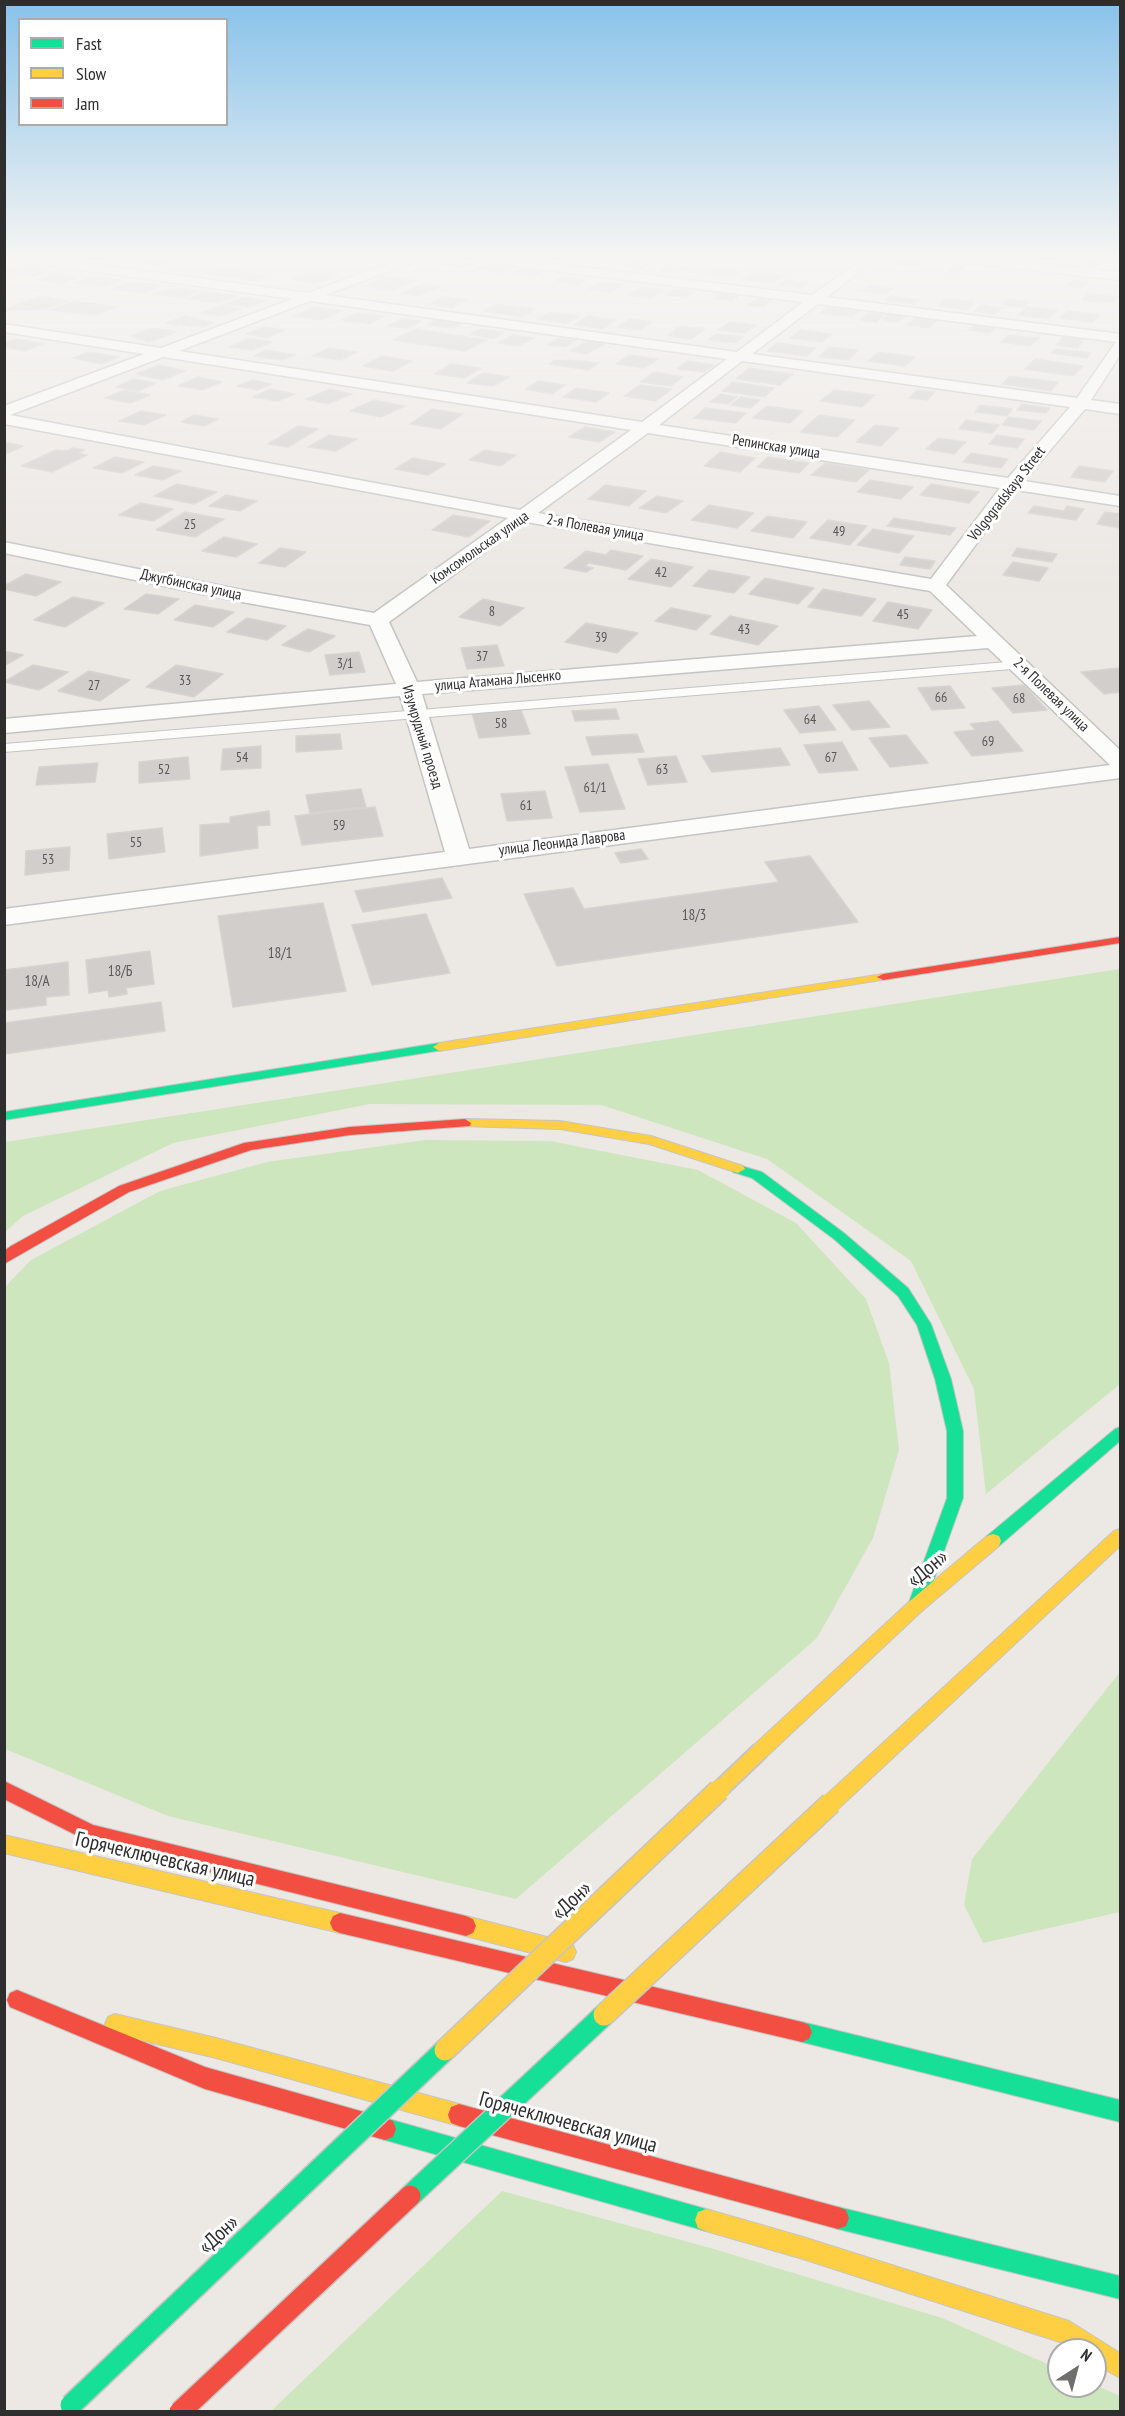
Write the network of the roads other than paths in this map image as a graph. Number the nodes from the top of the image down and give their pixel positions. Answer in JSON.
{"nodes":[{"id":1,"x":109,"y":372,"type":"edge"},
{"id":2,"x":288,"y":372,"type":"edge"},
{"id":3,"x":718,"y":372,"type":"edge"},
{"id":4,"x":851,"y":372,"type":"edge"},
{"id":5,"x":1102,"y":372,"type":"edge"},
{"id":6,"x":1081,"y":404,"type":"junction"},
{"id":7,"x":1120,"y":409,"type":"edge"},
{"id":8,"x":4,"y":412,"type":"edge"},
{"id":9,"x":4,"y":419,"type":"edge"},
{"id":10,"x":646,"y":427,"type":"junction"},
{"id":11,"x":1012,"y":484,"type":"junction"},
{"id":12,"x":1120,"y":501,"type":"edge"},
{"id":13,"x":525,"y":516,"type":"junction"},
{"id":14,"x":4,"y":547,"type":"edge"},
{"id":15,"x":936,"y":586,"type":"junction"},
{"id":16,"x":378,"y":620,"type":"junction"},
{"id":17,"x":993,"y":641,"type":"junction"},
{"id":18,"x":1020,"y":665,"type":"junction"},
{"id":19,"x":409,"y":689,"type":"junction"},
{"id":20,"x":417,"y":714,"type":"junction"},
{"id":21,"x":4,"y":728,"type":"edge"},
{"id":22,"x":56,"y":744,"type":"junction"},
{"id":23,"x":4,"y":748,"type":"edge"},
{"id":24,"x":1120,"y":762,"type":"edge"},
{"id":25,"x":1120,"y":771,"type":"edge"},
{"id":26,"x":459,"y":857,"type":"junction"},
{"id":27,"x":4,"y":917,"type":"edge"},
{"id":28,"x":1120,"y":940,"type":"edge"},
{"id":29,"x":4,"y":1116,"type":"edge"},
{"id":30,"x":4,"y":1259,"type":"edge"},
{"id":31,"x":1120,"y":1433,"type":"edge"},
{"id":32,"x":1120,"y":1536,"type":"edge"},
{"id":33,"x":917,"y":1605,"type":"junction"},
{"id":34,"x":4,"y":1789,"type":"edge"},
{"id":35,"x":4,"y":1844,"type":"edge"},
{"id":36,"x":582,"y":1956,"type":"dead end"},
{"id":37,"x":627,"y":1967,"type":"dead end"},
{"id":38,"x":661,"y":1976,"type":"dead end"},
{"id":39,"x":10,"y":1999,"type":"edge"},
{"id":40,"x":819,"y":2022,"type":"dead end"},
{"id":41,"x":1043,"y":2091,"type":"junction"},
{"id":42,"x":1120,"y":2111,"type":"edge"},
{"id":43,"x":1120,"y":2288,"type":"edge"},
{"id":44,"x":1120,"y":2366,"type":"edge"},
{"id":45,"x":67,"y":2408,"type":"edge"},
{"id":46,"x":180,"y":2412,"type":"edge"}],
"edges":[{"from":1,"to":8,"type":"street"},
{"from":2,"to":10,"type":"street","name":"Репинская улица"},
{"from":3,"to":10,"type":"street","name":"Комсомольская улица"},
{"from":4,"to":6,"type":"street"},
{"from":5,"to":6,"type":"street","name":"Volgogradskaya Street"},
{"from":6,"to":7,"type":"street"},
{"from":6,"to":11,"type":"street","name":"Volgogradskaya Street"},
{"from":9,"to":13,"type":"street","name":"2-я Полевая улица"},
{"from":10,"to":11,"type":"street","name":"Репинская улица"},
{"from":10,"to":13,"type":"street","name":"Комсомольская улица"},
{"from":11,"to":12,"type":"street","name":"Репинская улица"},
{"from":11,"to":15,"type":"street","name":"Volgogradskaya Street"},
{"from":13,"to":15,"type":"street","name":"2-я Полевая улица"},
{"from":13,"to":16,"type":"street","name":"Комсомольская улица"},
{"from":14,"to":16,"type":"street","name":"Джугбинская улица"},
{"from":15,"to":17,"type":"street","name":"2-я Полевая улица"},
{"from":16,"to":19,"type":"street","name":"Изумрудный проезд"},
{"from":17,"to":18,"type":"street","name":"2-я Полевая улица"},
{"from":17,"to":19,"type":"street","name":"улица Атамана Лысенко"},
{"from":18,"to":20,"type":"lane"},
{"from":18,"to":24,"type":"street","name":"2-я Полевая улица"},
{"from":19,"to":20,"type":"street","name":"Изумрудный проезд"},
{"from":19,"to":21,"type":"street","name":"улица Атамана Лысенко"},
{"from":20,"to":22,"type":"lane"},
{"from":20,"to":26,"type":"street","name":"Изумрудный проезд"},
{"from":21,"to":22,"type":"street"},
{"from":22,"to":23,"type":"lane"},
{"from":25,"to":26,"type":"street","name":"улица Леонида Лаврова"},
{"from":26,"to":27,"type":"street","name":"улица Леонида Лаврова"},
{"from":28,"to":29,"type":"main road"},
{"from":30,"to":33,"type":"main road"},
{"from":31,"to":33,"type":"main road","name":"«Дон»"},
{"from":32,"to":46,"type":"main road","bridge":true},
{"from":33,"to":45,"type":"main road","name":"«Дон»","bridge":true},
{"from":34,"to":36,"type":"main road"},
{"from":35,"to":41,"type":"main road","name":"Горячеключевская улица"},
{"from":37,"to":38,"type":"main road"},
{"from":39,"to":43,"type":"main road","name":"Горячеключевская улица"},
{"from":39,"to":44,"type":"main road"},
{"from":40,"to":41,"type":"main road"},
{"from":41,"to":42,"type":"main road","name":"Горячеключевская улица"}]}
